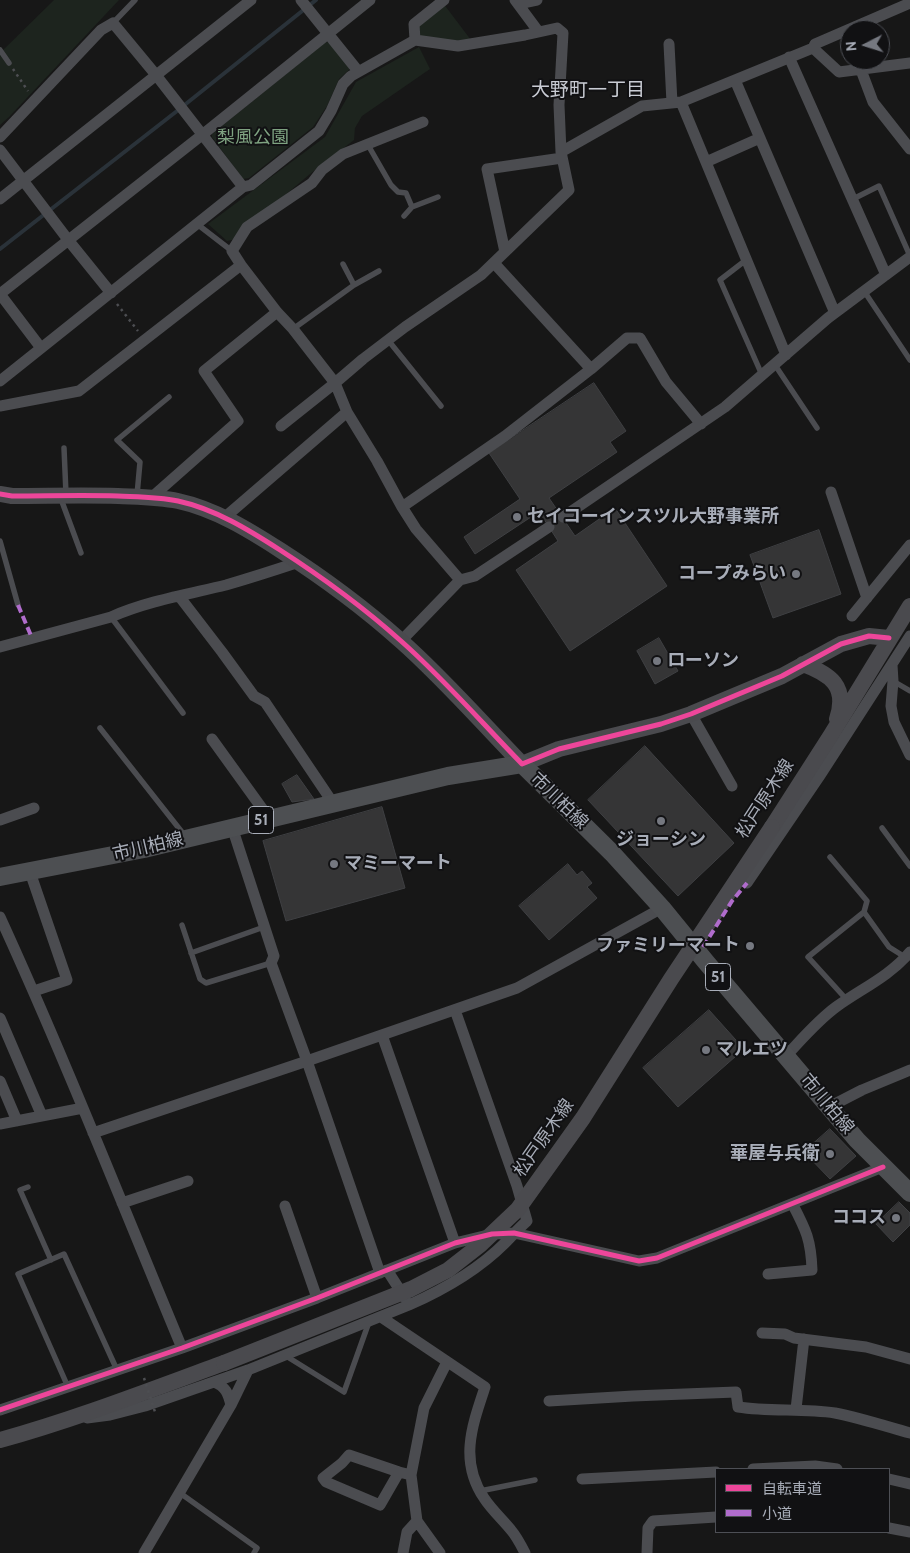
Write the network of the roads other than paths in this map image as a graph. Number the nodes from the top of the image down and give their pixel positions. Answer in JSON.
{"nodes":[{"id":1,"x":135,"y":0,"type":"edge"},
{"id":2,"x":251,"y":0,"type":"edge"},
{"id":3,"x":302,"y":0,"type":"edge"},
{"id":4,"x":370,"y":0,"type":"edge"},
{"id":5,"x":444,"y":0,"type":"edge"},
{"id":6,"x":537,"y":0,"type":"edge"},
{"id":7,"x":516,"y":2,"type":"edge"},
{"id":8,"x":910,"y":3,"type":"edge"},
{"id":9,"x":113,"y":23,"type":"junction"},
{"id":10,"x":538,"y":31,"type":"junction"},
{"id":11,"x":328,"y":33,"type":"junction"},
{"id":12,"x":416,"y":40,"type":"junction"},
{"id":13,"x":669,"y":44,"type":"dead end"},
{"id":14,"x":813,"y":48,"type":"junction"},
{"id":15,"x":0,"y":50,"type":"edge"},
{"id":16,"x":789,"y":57,"type":"junction"},
{"id":17,"x":9,"y":63,"type":"road end"},
{"id":18,"x":910,"y":63,"type":"edge"},
{"id":19,"x":890,"y":66,"type":"edge"},
{"id":20,"x":861,"y":70,"type":"joint"},
{"id":21,"x":358,"y":71,"type":"junction"},
{"id":22,"x":156,"y":75,"type":"junction"},
{"id":23,"x":735,"y":80,"type":"junction"},
{"id":24,"x":677,"y":102,"type":"junction"},
{"id":25,"x":423,"y":122,"type":"dead end"},
{"id":26,"x":202,"y":135,"type":"junction"},
{"id":27,"x":0,"y":137,"type":"edge"},
{"id":28,"x":760,"y":138,"type":"junction"},
{"id":29,"x":368,"y":145,"type":"junction"},
{"id":30,"x":910,"y":149,"type":"edge"},
{"id":31,"x":0,"y":150,"type":"edge"},
{"id":32,"x":561,"y":155,"type":"junction"},
{"id":33,"x":706,"y":162,"type":"junction"},
{"id":34,"x":24,"y":180,"type":"junction"},
{"id":35,"x":242,"y":187,"type":"junction"},
{"id":36,"x":438,"y":197,"type":"dead end"},
{"id":37,"x":0,"y":199,"type":"edge"},
{"id":38,"x":852,"y":199,"type":"junction"},
{"id":39,"x":412,"y":207,"type":"junction"},
{"id":40,"x":404,"y":216,"type":"dead end"},
{"id":41,"x":197,"y":224,"type":"junction"},
{"id":42,"x":69,"y":241,"type":"junction"},
{"id":43,"x":232,"y":251,"type":"junction"},
{"id":44,"x":505,"y":252,"type":"junction"},
{"id":45,"x":910,"y":256,"type":"edge"},
{"id":46,"x":746,"y":260,"type":"junction"},
{"id":47,"x":494,"y":263,"type":"junction"},
{"id":48,"x":343,"y":264,"type":"dead end"},
{"id":49,"x":241,"y":265,"type":"junction"},
{"id":50,"x":379,"y":271,"type":"dead end"},
{"id":51,"x":886,"y":275,"type":"junction"},
{"id":52,"x":354,"y":285,"type":"junction"},
{"id":53,"x":864,"y":291,"type":"junction"},
{"id":54,"x":111,"y":293,"type":"junction"},
{"id":55,"x":0,"y":294,"type":"edge"},
{"id":56,"x":277,"y":312,"type":"junction"},
{"id":57,"x":835,"y":313,"type":"junction"},
{"id":58,"x":293,"y":329,"type":"junction"},
{"id":59,"x":388,"y":340,"type":"junction"},
{"id":60,"x":41,"y":348,"type":"junction"},
{"id":61,"x":786,"y":355,"type":"junction"},
{"id":62,"x":910,"y":360,"type":"edge"},
{"id":63,"x":775,"y":365,"type":"junction"},
{"id":64,"x":591,"y":369,"type":"junction"},
{"id":65,"x":762,"y":376,"type":"junction"},
{"id":66,"x":0,"y":381,"type":"edge"},
{"id":67,"x":335,"y":384,"type":"junction"},
{"id":68,"x":169,"y":397,"type":"dead end"},
{"id":69,"x":0,"y":406,"type":"edge"},
{"id":70,"x":441,"y":406,"type":"dead end"},
{"id":71,"x":347,"y":412,"type":"junction"},
{"id":72,"x":701,"y":424,"type":"junction"},
{"id":73,"x":281,"y":426,"type":"dead end"},
{"id":74,"x":817,"y":428,"type":"dead end"},
{"id":75,"x":64,"y":448,"type":"dead end"},
{"id":76,"x":831,"y":492,"type":"dead end"},
{"id":77,"x":0,"y":494,"type":"edge"},
{"id":78,"x":63,"y":496,"type":"junction"},
{"id":79,"x":144,"y":497,"type":"junction"},
{"id":80,"x":402,"y":507,"type":"junction"},
{"id":81,"x":563,"y":517,"type":"dead end"},
{"id":82,"x":224,"y":518,"type":"junction"},
{"id":83,"x":549,"y":527,"type":"dead end"},
{"id":84,"x":0,"y":540,"type":"edge"},
{"id":85,"x":910,"y":545,"type":"edge"},
{"id":86,"x":81,"y":553,"type":"dead end"},
{"id":87,"x":299,"y":562,"type":"junction"},
{"id":88,"x":460,"y":580,"type":"junction"},
{"id":89,"x":179,"y":596,"type":"junction"},
{"id":90,"x":867,"y":598,"type":"junction"},
{"id":91,"x":18,"y":605,"type":"dead end"},
{"id":92,"x":910,"y":606,"type":"edge"},
{"id":93,"x":852,"y":616,"type":"dead end"},
{"id":94,"x":111,"y":617,"type":"junction"},
{"id":95,"x":910,"y":636,"type":"edge"},
{"id":96,"x":889,"y":638,"type":"junction"},
{"id":97,"x":401,"y":641,"type":"junction"},
{"id":98,"x":0,"y":647,"type":"edge"},
{"id":99,"x":803,"y":664,"type":"junction"},
{"id":100,"x":892,"y":665,"type":"junction"},
{"id":101,"x":893,"y":681,"type":"junction"},
{"id":102,"x":910,"y":691,"type":"edge"},
{"id":103,"x":183,"y":713,"type":"dead end"},
{"id":104,"x":691,"y":714,"type":"junction"},
{"id":105,"x":100,"y":728,"type":"dead end"},
{"id":106,"x":831,"y":735,"type":"junction"},
{"id":107,"x":212,"y":739,"type":"dead end"},
{"id":108,"x":910,"y":755,"type":"edge"},
{"id":109,"x":522,"y":764,"type":"junction"},
{"id":110,"x":732,"y":786,"type":"dead end"},
{"id":111,"x":333,"y":803,"type":"junction"},
{"id":112,"x":34,"y":808,"type":"dead end"},
{"id":113,"x":269,"y":818,"type":"junction"},
{"id":114,"x":0,"y":820,"type":"edge"},
{"id":115,"x":232,"y":827,"type":"junction"},
{"id":116,"x":882,"y":828,"type":"dead end"},
{"id":117,"x":187,"y":838,"type":"junction"},
{"id":118,"x":830,"y":857,"type":"dead end"},
{"id":119,"x":910,"y":866,"type":"edge"},
{"id":120,"x":30,"y":872,"type":"junction"},
{"id":121,"x":0,"y":877,"type":"edge"},
{"id":122,"x":747,"y":883,"type":"dead end"},
{"id":123,"x":662,"y":908,"type":"junction"},
{"id":124,"x":864,"y":912,"type":"junction"},
{"id":125,"x":0,"y":917,"type":"edge"},
{"id":126,"x":182,"y":925,"type":"dead end"},
{"id":127,"x":264,"y":926,"type":"junction"},
{"id":128,"x":192,"y":953,"type":"junction"},
{"id":129,"x":908,"y":955,"type":"edge"},
{"id":130,"x":271,"y":963,"type":"junction"},
{"id":131,"x":34,"y":992,"type":"junction"},
{"id":132,"x":847,"y":1000,"type":"junction"},
{"id":133,"x":455,"y":1010,"type":"junction"},
{"id":134,"x":0,"y":1018,"type":"edge"},
{"id":135,"x":382,"y":1035,"type":"junction"},
{"id":136,"x":786,"y":1056,"type":"junction"},
{"id":137,"x":307,"y":1061,"type":"junction"},
{"id":138,"x":910,"y":1070,"type":"edge"},
{"id":139,"x":0,"y":1081,"type":"edge"},
{"id":140,"x":829,"y":1107,"type":"junction"},
{"id":141,"x":83,"y":1108,"type":"junction"},
{"id":142,"x":42,"y":1116,"type":"junction"},
{"id":143,"x":17,"y":1121,"type":"junction"},
{"id":144,"x":0,"y":1124,"type":"edge"},
{"id":145,"x":94,"y":1133,"type":"junction"},
{"id":146,"x":883,"y":1167,"type":"junction"},
{"id":147,"x":188,"y":1181,"type":"dead end"},
{"id":148,"x":28,"y":1187,"type":"dead end"},
{"id":149,"x":910,"y":1193,"type":"edge"},
{"id":150,"x":122,"y":1203,"type":"junction"},
{"id":151,"x":793,"y":1205,"type":"junction"},
{"id":152,"x":285,"y":1206,"type":"dead end"},
{"id":153,"x":514,"y":1233,"type":"junction"},
{"id":154,"x":455,"y":1243,"type":"junction"},
{"id":155,"x":51,"y":1260,"type":"junction"},
{"id":156,"x":384,"y":1272,"type":"junction"},
{"id":157,"x":768,"y":1274,"type":"dead end"},
{"id":158,"x":317,"y":1298,"type":"junction"},
{"id":159,"x":409,"y":1305,"type":"junction"},
{"id":160,"x":381,"y":1317,"type":"junction"},
{"id":161,"x":369,"y":1322,"type":"junction"},
{"id":162,"x":762,"y":1333,"type":"dead end"},
{"id":163,"x":804,"y":1339,"type":"junction"},
{"id":164,"x":182,"y":1348,"type":"junction"},
{"id":165,"x":285,"y":1356,"type":"junction"},
{"id":166,"x":910,"y":1359,"type":"edge"},
{"id":167,"x":447,"y":1362,"type":"junction"},
{"id":168,"x":117,"y":1370,"type":"junction"},
{"id":169,"x":248,"y":1370,"type":"junction"},
{"id":170,"x":214,"y":1382,"type":"junction"},
{"id":171,"x":68,"y":1387,"type":"junction"},
{"id":172,"x":549,"y":1401,"type":"dead end"},
{"id":173,"x":231,"y":1405,"type":"junction"},
{"id":174,"x":796,"y":1409,"type":"junction"},
{"id":175,"x":0,"y":1410,"type":"edge"},
{"id":176,"x":60,"y":1421,"type":"junction"},
{"id":177,"x":910,"y":1433,"type":"edge"},
{"id":178,"x":0,"y":1440,"type":"edge"},
{"id":179,"x":774,"y":1468,"type":"edge"},
{"id":180,"x":830,"y":1468,"type":"edge"},
{"id":181,"x":715,"y":1472,"type":"edge"},
{"id":182,"x":405,"y":1473,"type":"junction"},
{"id":183,"x":582,"y":1479,"type":"dead end"},
{"id":184,"x":890,"y":1479,"type":"edge"},
{"id":185,"x":535,"y":1480,"type":"dead end"},
{"id":186,"x":910,"y":1484,"type":"edge"},
{"id":187,"x":480,"y":1492,"type":"junction"},
{"id":188,"x":180,"y":1493,"type":"junction"},
{"id":189,"x":715,"y":1517,"type":"edge"},
{"id":190,"x":417,"y":1521,"type":"junction"},
{"id":191,"x":890,"y":1528,"type":"edge"},
{"id":192,"x":910,"y":1532,"type":"edge"},
{"id":193,"x":144,"y":1553,"type":"edge"},
{"id":194,"x":254,"y":1553,"type":"edge"},
{"id":195,"x":404,"y":1553,"type":"edge"},
{"id":196,"x":440,"y":1553,"type":"edge"},
{"id":197,"x":525,"y":1553,"type":"edge"},
{"id":198,"x":647,"y":1553,"type":"edge"}],
"edges":[{"from":1,"to":9,"type":"lane"},
{"from":2,"to":22,"type":"street"},
{"from":3,"to":11,"type":"street"},
{"from":4,"to":11,"type":"street"},
{"from":5,"to":12,"type":"street"},
{"from":6,"to":7,"type":"street"},
{"from":7,"to":10,"type":"street"},
{"from":8,"to":14,"type":"street"},
{"from":9,"to":22,"type":"street"},
{"from":9,"to":27,"type":"street"},
{"from":10,"to":12,"type":"street"},
{"from":10,"to":32,"type":"street"},
{"from":11,"to":21,"type":"street"},
{"from":11,"to":26,"type":"street"},
{"from":12,"to":21,"type":"street"},
{"from":13,"to":24,"type":"street"},
{"from":14,"to":16,"type":"street"},
{"from":14,"to":20,"type":"street"},
{"from":15,"to":17,"type":"lane"},
{"from":16,"to":23,"type":"street"},
{"from":16,"to":38,"type":"street"},
{"from":18,"to":19,"type":"street"},
{"from":20,"to":30,"type":"street"},
{"from":21,"to":35,"type":"street"},
{"from":22,"to":26,"type":"street"},
{"from":22,"to":34,"type":"street"},
{"from":23,"to":24,"type":"street"},
{"from":23,"to":28,"type":"street"},
{"from":24,"to":32,"type":"street"},
{"from":24,"to":33,"type":"street"},
{"from":25,"to":29,"type":"street"},
{"from":26,"to":35,"type":"street"},
{"from":26,"to":42,"type":"street"},
{"from":28,"to":33,"type":"street"},
{"from":28,"to":57,"type":"street"},
{"from":29,"to":39,"type":"lane"},
{"from":29,"to":43,"type":"street"},
{"from":31,"to":34,"type":"street"},
{"from":32,"to":44,"type":"street"},
{"from":32,"to":44,"type":"street"},
{"from":33,"to":46,"type":"street"},
{"from":34,"to":37,"type":"street"},
{"from":34,"to":42,"type":"street"},
{"from":35,"to":41,"type":"street"},
{"from":36,"to":39,"type":"lane"},
{"from":38,"to":45,"type":"lane"},
{"from":38,"to":51,"type":"street"},
{"from":39,"to":40,"type":"lane"},
{"from":41,"to":43,"type":"lane"},
{"from":41,"to":54,"type":"street"},
{"from":42,"to":54,"type":"street"},
{"from":42,"to":55,"type":"street"},
{"from":43,"to":49,"type":"street"},
{"from":44,"to":47,"type":"street"},
{"from":45,"to":51,"type":"street"},
{"from":46,"to":61,"type":"street"},
{"from":46,"to":65,"type":"lane"},
{"from":47,"to":59,"type":"street"},
{"from":47,"to":64,"type":"street"},
{"from":48,"to":52,"type":"lane"},
{"from":49,"to":56,"type":"street"},
{"from":49,"to":69,"type":"street"},
{"from":50,"to":52,"type":"lane"},
{"from":51,"to":53,"type":"street"},
{"from":52,"to":58,"type":"lane"},
{"from":53,"to":57,"type":"street"},
{"from":53,"to":62,"type":"lane"},
{"from":54,"to":60,"type":"street"},
{"from":55,"to":60,"type":"street"},
{"from":56,"to":58,"type":"street"},
{"from":56,"to":79,"type":"street"},
{"from":57,"to":61,"type":"street"},
{"from":58,"to":67,"type":"street"},
{"from":59,"to":67,"type":"street"},
{"from":59,"to":70,"type":"lane"},
{"from":60,"to":66,"type":"street"},
{"from":61,"to":63,"type":"street"},
{"from":63,"to":65,"type":"street"},
{"from":63,"to":74,"type":"lane"},
{"from":64,"to":72,"type":"street"},
{"from":64,"to":80,"type":"street"},
{"from":65,"to":72,"type":"street"},
{"from":67,"to":71,"type":"street"},
{"from":67,"to":73,"type":"street"},
{"from":68,"to":79,"type":"lane"},
{"from":71,"to":80,"type":"street"},
{"from":71,"to":82,"type":"street"},
{"from":72,"to":81,"type":"street"},
{"from":75,"to":78,"type":"lane"},
{"from":76,"to":90,"type":"street"},
{"from":77,"to":78,"type":"main road"},
{"from":78,"to":79,"type":"main road"},
{"from":78,"to":86,"type":"lane"},
{"from":79,"to":82,"type":"main road"},
{"from":80,"to":88,"type":"street"},
{"from":82,"to":87,"type":"main road"},
{"from":83,"to":88,"type":"street"},
{"from":84,"to":91,"type":"lane"},
{"from":85,"to":90,"type":"street"},
{"from":87,"to":89,"type":"street"},
{"from":87,"to":97,"type":"main road"},
{"from":88,"to":97,"type":"street"},
{"from":89,"to":94,"type":"street"},
{"from":89,"to":111,"type":"street"},
{"from":90,"to":93,"type":"street"},
{"from":92,"to":96,"type":"main road","name":"松戸原木線"},
{"from":94,"to":98,"type":"street"},
{"from":94,"to":103,"type":"lane"},
{"from":95,"to":100,"type":"street"},
{"from":96,"to":99,"type":"main road"},
{"from":96,"to":106,"type":"main road","name":"松戸原木線"},
{"from":97,"to":109,"type":"main road"},
{"from":99,"to":104,"type":"main road"},
{"from":99,"to":106,"type":"main road"},
{"from":100,"to":101,"type":"street"},
{"from":100,"to":122,"type":"street"},
{"from":101,"to":102,"type":"lane"},
{"from":101,"to":108,"type":"street"},
{"from":104,"to":109,"type":"main road"},
{"from":104,"to":110,"type":"street"},
{"from":105,"to":117,"type":"lane"},
{"from":106,"to":176,"type":"main road","name":"松戸原木線","bridge":true},
{"from":107,"to":113,"type":"street"},
{"from":109,"to":111,"type":"main road","name":"市川柏線","number":"51"},
{"from":109,"to":123,"type":"main road","name":"市川柏線","number":"51"},
{"from":111,"to":113,"type":"main road","name":"市川柏線","number":"51"},
{"from":112,"to":114,"type":"street"},
{"from":113,"to":115,"type":"main road","name":"市川柏線","number":"51"},
{"from":115,"to":117,"type":"main road","name":"市川柏線","number":"51"},
{"from":115,"to":127,"type":"street"},
{"from":116,"to":119,"type":"lane"},
{"from":117,"to":120,"type":"main road","name":"市川柏線","number":"51"},
{"from":118,"to":124,"type":"lane"},
{"from":120,"to":121,"type":"main road","name":"市川柏線","number":"51"},
{"from":120,"to":131,"type":"street"},
{"from":123,"to":133,"type":"street"},
{"from":123,"to":136,"type":"main road","name":"市川柏線","number":"51"},
{"from":124,"to":129,"type":"lane"},
{"from":124,"to":132,"type":"lane"},
{"from":125,"to":131,"type":"street"},
{"from":126,"to":128,"type":"lane"},
{"from":127,"to":128,"type":"lane"},
{"from":127,"to":130,"type":"street"},
{"from":128,"to":130,"type":"lane"},
{"from":129,"to":132,"type":"street"},
{"from":130,"to":137,"type":"street"},
{"from":131,"to":141,"type":"street"},
{"from":132,"to":136,"type":"street"},
{"from":133,"to":135,"type":"street"},
{"from":133,"to":153,"type":"street"},
{"from":134,"to":142,"type":"street"},
{"from":135,"to":137,"type":"street"},
{"from":135,"to":154,"type":"street"},
{"from":136,"to":140,"type":"main road","name":"市川柏線","number":"51"},
{"from":137,"to":145,"type":"street"},
{"from":137,"to":156,"type":"street"},
{"from":138,"to":140,"type":"street"},
{"from":139,"to":143,"type":"street"},
{"from":140,"to":146,"type":"main road","name":"市川柏線","number":"51"},
{"from":141,"to":142,"type":"street"},
{"from":141,"to":145,"type":"street"},
{"from":142,"to":143,"type":"street"},
{"from":143,"to":144,"type":"street"},
{"from":145,"to":150,"type":"street"},
{"from":146,"to":149,"type":"main road","name":"市川柏線","number":"51"},
{"from":146,"to":151,"type":"street"},
{"from":147,"to":150,"type":"street"},
{"from":148,"to":155,"type":"lane"},
{"from":150,"to":164,"type":"street"},
{"from":151,"to":153,"type":"street"},
{"from":151,"to":157,"type":"street"},
{"from":152,"to":158,"type":"street"},
{"from":153,"to":154,"type":"street"},
{"from":153,"to":159,"type":"street"},
{"from":154,"to":156,"type":"street"},
{"from":155,"to":168,"type":"lane"},
{"from":155,"to":171,"type":"lane"},
{"from":156,"to":158,"type":"street"},
{"from":156,"to":159,"type":"street"},
{"from":158,"to":164,"type":"street"},
{"from":159,"to":160,"type":"street"},
{"from":160,"to":161,"type":"street"},
{"from":160,"to":167,"type":"street"},
{"from":161,"to":165,"type":"street"},
{"from":161,"to":165,"type":"lane"},
{"from":162,"to":163,"type":"street"},
{"from":163,"to":166,"type":"street"},
{"from":163,"to":174,"type":"street"},
{"from":164,"to":168,"type":"street"},
{"from":165,"to":169,"type":"street"},
{"from":167,"to":182,"type":"street"},
{"from":167,"to":187,"type":"street"},
{"from":168,"to":171,"type":"street"},
{"from":169,"to":170,"type":"street"},
{"from":169,"to":173,"type":"street"},
{"from":170,"to":173,"type":"street"},
{"from":170,"to":176,"type":"street"},
{"from":171,"to":175,"type":"street"},
{"from":172,"to":174,"type":"street"},
{"from":173,"to":188,"type":"street"},
{"from":174,"to":177,"type":"street"},
{"from":176,"to":178,"type":"main road","name":"松戸原木線"},
{"from":179,"to":180,"type":"street"},
{"from":181,"to":183,"type":"street"},
{"from":182,"to":182,"type":"street"},
{"from":182,"to":190,"type":"street"},
{"from":184,"to":186,"type":"street"},
{"from":185,"to":187,"type":"lane"},
{"from":187,"to":197,"type":"street"},
{"from":188,"to":193,"type":"street"},
{"from":188,"to":194,"type":"lane"},
{"from":189,"to":198,"type":"street"},
{"from":190,"to":195,"type":"street"},
{"from":190,"to":196,"type":"street"},
{"from":191,"to":192,"type":"street"}]}
